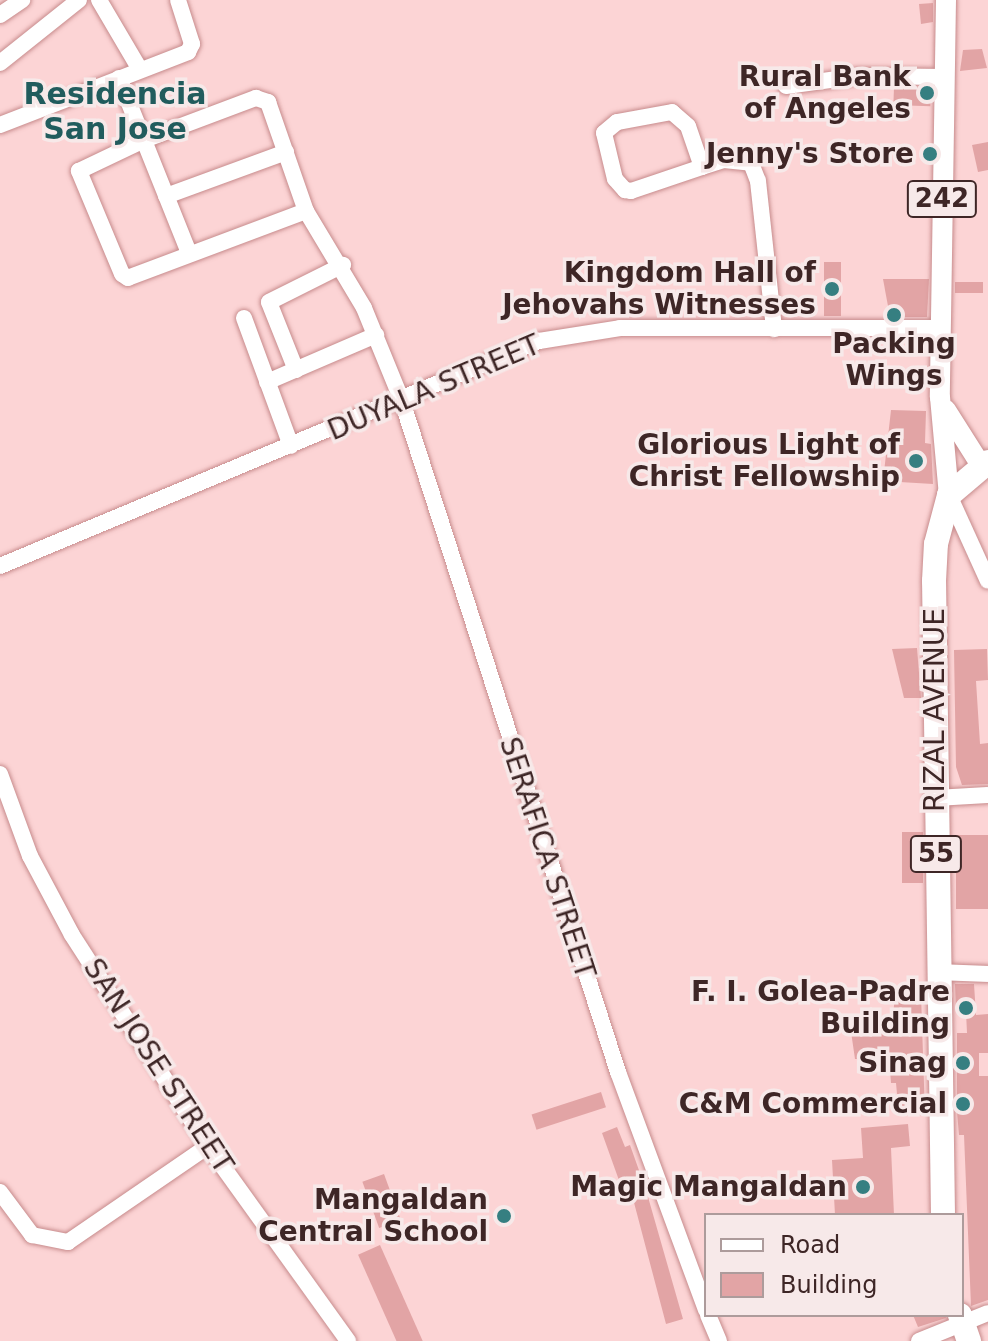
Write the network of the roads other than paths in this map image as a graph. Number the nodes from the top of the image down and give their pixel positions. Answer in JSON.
{"nodes":[{"id":1,"x":22,"y":0,"type":"edge"},
{"id":2,"x":79,"y":0,"type":"edge"},
{"id":3,"x":99,"y":0,"type":"edge"},
{"id":4,"x":178,"y":0,"type":"edge"},
{"id":5,"x":946,"y":0,"type":"edge"},
{"id":6,"x":0,"y":15,"type":"edge"},
{"id":7,"x":0,"y":63,"type":"edge"},
{"id":8,"x":139,"y":68,"type":"junction"},
{"id":9,"x":944,"y":77,"type":"junction"},
{"id":10,"x":119,"y":78,"type":"junction"},
{"id":11,"x":786,"y":86,"type":"dead end"},
{"id":12,"x":0,"y":106,"type":"edge"},
{"id":13,"x":3,"y":124,"type":"edge"},
{"id":14,"x":144,"y":140,"type":"junction"},
{"id":15,"x":286,"y":152,"type":"junction"},
{"id":16,"x":702,"y":167,"type":"junction"},
{"id":17,"x":166,"y":196,"type":"junction"},
{"id":18,"x":306,"y":211,"type":"junction"},
{"id":19,"x":189,"y":253,"type":"junction"},
{"id":20,"x":343,"y":265,"type":"junction"},
{"id":21,"x":244,"y":318,"type":"dead end"},
{"id":22,"x":941,"y":328,"type":"junction"},
{"id":23,"x":774,"y":329,"type":"junction"},
{"id":24,"x":376,"y":335,"type":"junction"},
{"id":25,"x":296,"y":370,"type":"junction"},
{"id":26,"x":267,"y":382,"type":"junction"},
{"id":27,"x":940,"y":397,"type":"junction"},
{"id":28,"x":402,"y":401,"type":"junction"},
{"id":29,"x":291,"y":446,"type":"junction"},
{"id":30,"x":985,"y":465,"type":"edge"},
{"id":31,"x":949,"y":495,"type":"junction"},
{"id":32,"x":0,"y":566,"type":"edge"},
{"id":33,"x":988,"y":581,"type":"edge"},
{"id":34,"x":0,"y":774,"type":"edge"},
{"id":35,"x":988,"y":795,"type":"edge"},
{"id":36,"x":935,"y":798,"type":"junction"},
{"id":37,"x":938,"y":972,"type":"junction"},
{"id":38,"x":988,"y":974,"type":"edge"},
{"id":39,"x":208,"y":1146,"type":"junction"},
{"id":40,"x":0,"y":1192,"type":"edge"},
{"id":41,"x":943,"y":1213,"type":"edge"},
{"id":42,"x":704,"y":1304,"type":"edge"},
{"id":43,"x":988,"y":1313,"type":"edge"},
{"id":44,"x":709,"y":1317,"type":"edge"},
{"id":45,"x":964,"y":1327,"type":"edge"},
{"id":46,"x":348,"y":1341,"type":"edge"},
{"id":47,"x":719,"y":1341,"type":"edge"},
{"id":48,"x":919,"y":1341,"type":"edge"}],
"edges":[{"from":1,"to":6,"type":"street"},
{"from":2,"to":7,"type":"street"},
{"from":3,"to":8,"type":"street"},
{"from":4,"to":8,"type":"street"},
{"from":5,"to":9,"type":"main road","number":"242"},
{"from":8,"to":10,"type":"street"},
{"from":9,"to":11,"type":"street"},
{"from":9,"to":22,"type":"main road","number":"242"},
{"from":10,"to":13,"type":"street"},
{"from":10,"to":14,"type":"street"},
{"from":12,"to":13,"type":"street"},
{"from":14,"to":15,"type":"street","name":"SERAFICA STREET"},
{"from":14,"to":17,"type":"street"},
{"from":14,"to":19,"type":"street"},
{"from":15,"to":17,"type":"street"},
{"from":15,"to":18,"type":"street","name":"SERAFICA STREET"},
{"from":16,"to":16,"type":"street"},
{"from":16,"to":23,"type":"street"},
{"from":17,"to":19,"type":"street"},
{"from":18,"to":19,"type":"street"},
{"from":18,"to":20,"type":"street","name":"SERAFICA STREET"},
{"from":20,"to":24,"type":"street","name":"SERAFICA STREET"},
{"from":20,"to":25,"type":"street"},
{"from":21,"to":26,"type":"street"},
{"from":22,"to":23,"type":"street","name":"DUYALA STREET"},
{"from":22,"to":27,"type":"main road","number":"242"},
{"from":23,"to":28,"type":"street","name":"DUYALA STREET"},
{"from":24,"to":25,"type":"street"},
{"from":24,"to":28,"type":"street","name":"SERAFICA STREET"},
{"from":25,"to":26,"type":"street"},
{"from":26,"to":29,"type":"street"},
{"from":27,"to":30,"type":"main road","number":"242"},
{"from":27,"to":31,"type":"main road","number":"242"},
{"from":28,"to":29,"type":"street","name":"DUYALA STREET"},
{"from":28,"to":42,"type":"street","name":"SERAFICA STREET"},
{"from":29,"to":32,"type":"street","name":"DUYALA STREET"},
{"from":30,"to":31,"type":"highway"},
{"from":31,"to":33,"type":"street"},
{"from":31,"to":36,"type":"highway","name":"RIZAL AVENUE","number":"55"},
{"from":34,"to":39,"type":"street","name":"SAN JOSE STREET"},
{"from":35,"to":36,"type":"street"},
{"from":36,"to":37,"type":"highway","name":"RIZAL AVENUE","number":"55"},
{"from":37,"to":38,"type":"street"},
{"from":37,"to":41,"type":"highway","name":"RIZAL AVENUE","number":"55"},
{"from":39,"to":40,"type":"street"},
{"from":39,"to":46,"type":"street","name":"SAN JOSE STREET"},
{"from":43,"to":45,"type":"street"},
{"from":44,"to":47,"type":"street","name":"SERAFICA STREET"},
{"from":45,"to":48,"type":"street"}]}
